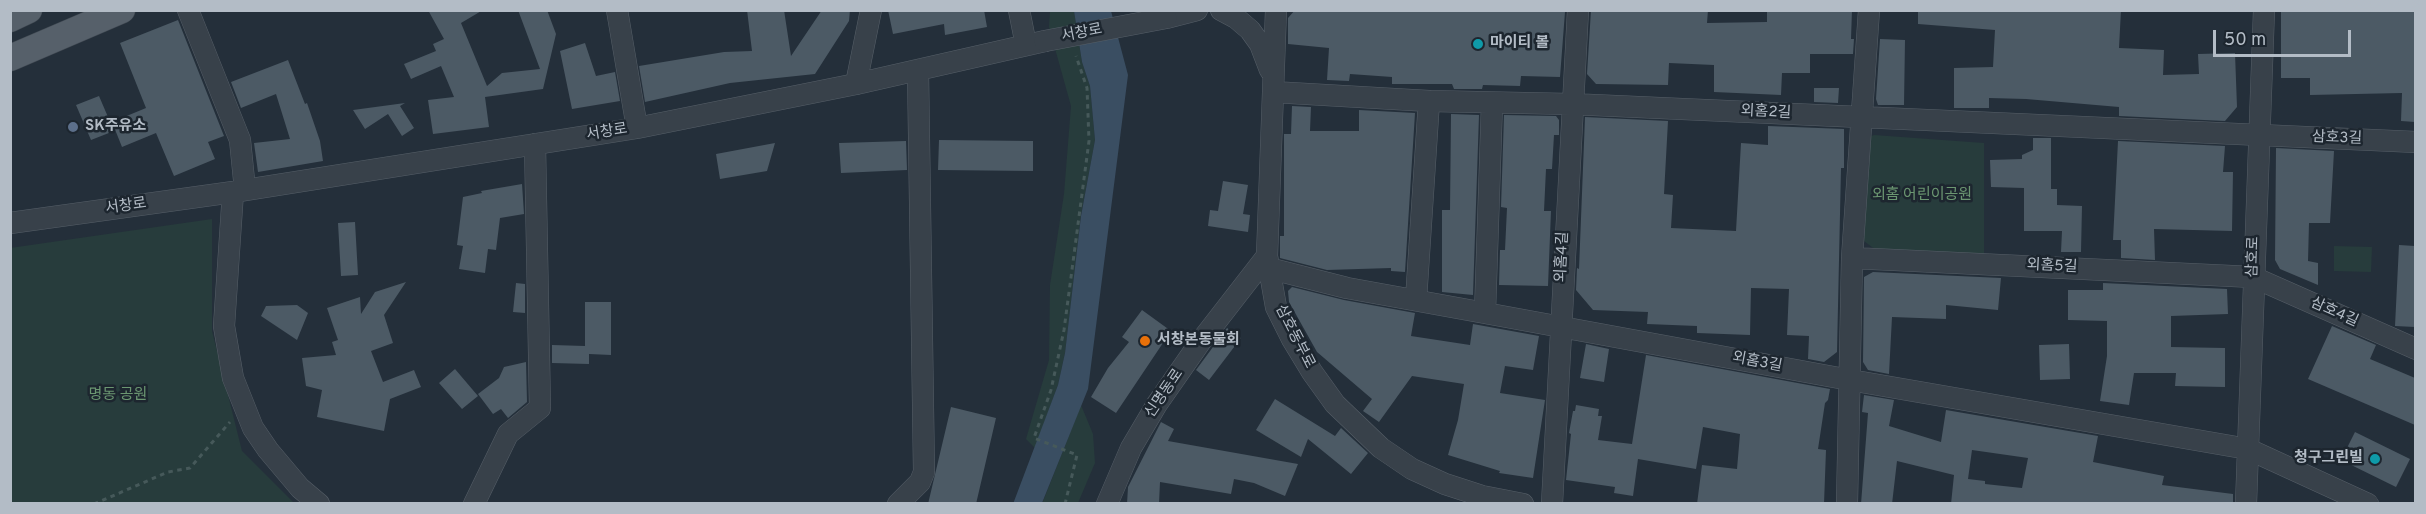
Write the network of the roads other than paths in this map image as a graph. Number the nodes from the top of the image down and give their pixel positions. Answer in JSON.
{"nodes":[{"id":1,"x":29,"y":10,"type":"edge"},
{"id":2,"x":122,"y":10,"type":"edge"},
{"id":3,"x":188,"y":10,"type":"edge"},
{"id":4,"x":617,"y":10,"type":"edge"},
{"id":5,"x":871,"y":10,"type":"edge"},
{"id":6,"x":1020,"y":10,"type":"edge"},
{"id":7,"x":1197,"y":10,"type":"edge"},
{"id":8,"x":1221,"y":10,"type":"edge"},
{"id":9,"x":1275,"y":10,"type":"edge"},
{"id":10,"x":1578,"y":10,"type":"edge"},
{"id":11,"x":1869,"y":10,"type":"edge"},
{"id":12,"x":2264,"y":10,"type":"edge"},
{"id":13,"x":1172,"y":15,"type":"edge"},
{"id":14,"x":10,"y":18,"type":"edge"},
{"id":15,"x":1036,"y":43,"type":"junction"},
{"id":16,"x":10,"y":58,"type":"edge"},
{"id":17,"x":918,"y":70,"type":"junction"},
{"id":18,"x":856,"y":84,"type":"junction"},
{"id":19,"x":1273,"y":86,"type":"junction"},
{"id":20,"x":1429,"y":101,"type":"junction"},
{"id":21,"x":1492,"y":103,"type":"junction"},
{"id":22,"x":1571,"y":104,"type":"junction"},
{"id":23,"x":1860,"y":117,"type":"junction"},
{"id":24,"x":637,"y":128,"type":"junction"},
{"id":25,"x":2259,"y":136,"type":"junction"},
{"id":26,"x":2415,"y":142,"type":"edge"},
{"id":27,"x":535,"y":144,"type":"junction"},
{"id":28,"x":239,"y":191,"type":"junction"},
{"id":29,"x":10,"y":223,"type":"edge"},
{"id":30,"x":1852,"y":258,"type":"junction"},
{"id":31,"x":1267,"y":262,"type":"junction"},
{"id":32,"x":2253,"y":277,"type":"junction"},
{"id":33,"x":1238,"y":294,"type":"junction"},
{"id":34,"x":1274,"y":296,"type":"junction"},
{"id":35,"x":1416,"y":300,"type":"junction"},
{"id":36,"x":1485,"y":313,"type":"junction"},
{"id":37,"x":1560,"y":325,"type":"junction"},
{"id":38,"x":2415,"y":349,"type":"edge"},
{"id":39,"x":1850,"y":380,"type":"junction"},
{"id":40,"x":2248,"y":449,"type":"junction"},
{"id":41,"x":319,"y":504,"type":"edge"},
{"id":42,"x":474,"y":504,"type":"edge"},
{"id":43,"x":898,"y":504,"type":"edge"},
{"id":44,"x":1107,"y":504,"type":"edge"},
{"id":45,"x":1523,"y":504,"type":"edge"},
{"id":46,"x":1552,"y":504,"type":"edge"},
{"id":47,"x":1847,"y":504,"type":"edge"},
{"id":48,"x":2246,"y":504,"type":"edge"},
{"id":49,"x":2368,"y":504,"type":"edge"}],
"edges":[{"from":1,"to":14,"type":"main road"},
{"from":2,"to":16,"type":"main road"},
{"from":3,"to":28,"type":"street"},
{"from":4,"to":24,"type":"street"},
{"from":5,"to":18,"type":"street"},
{"from":6,"to":15,"type":"street"},
{"from":7,"to":13,"type":"street","name":"서창로"},
{"from":8,"to":19,"type":"street"},
{"from":9,"to":19,"type":"street","name":"삼호동부로"},
{"from":10,"to":22,"type":"street","name":"외홈4길"},
{"from":11,"to":23,"type":"street"},
{"from":12,"to":25,"type":"street","name":"삼호로"},
{"from":13,"to":15,"type":"street","name":"서창로","bridge":true},
{"from":15,"to":17,"type":"street","name":"서창로"},
{"from":17,"to":18,"type":"street","name":"서창로"},
{"from":17,"to":43,"type":"street"},
{"from":18,"to":24,"type":"street","name":"서창로"},
{"from":19,"to":20,"type":"street","name":"외홈2길"},
{"from":19,"to":31,"type":"street","name":"삼호동부로"},
{"from":20,"to":21,"type":"street","name":"외홈2길"},
{"from":20,"to":35,"type":"street"},
{"from":21,"to":22,"type":"street","name":"외홈2길"},
{"from":21,"to":36,"type":"street"},
{"from":22,"to":23,"type":"street","name":"외홈2길"},
{"from":22,"to":37,"type":"street","name":"외홈4길"},
{"from":23,"to":25,"type":"street","name":"외홈2길"},
{"from":23,"to":30,"type":"street"},
{"from":24,"to":27,"type":"street","name":"서창로"},
{"from":25,"to":26,"type":"street","name":"삼호3길"},
{"from":25,"to":32,"type":"street","name":"삼호로"},
{"from":27,"to":28,"type":"street","name":"서창로"},
{"from":27,"to":42,"type":"street"},
{"from":28,"to":29,"type":"street","name":"서창로"},
{"from":28,"to":41,"type":"street"},
{"from":30,"to":32,"type":"street","name":"외홈5길"},
{"from":30,"to":39,"type":"street"},
{"from":31,"to":33,"type":"street","name":"신명동로"},
{"from":31,"to":34,"type":"street","name":"삼호동부로"},
{"from":31,"to":35,"type":"street","name":"외홈3길"},
{"from":32,"to":38,"type":"street","name":"삼호4길"},
{"from":32,"to":40,"type":"street","name":"삼호로"},
{"from":33,"to":34,"type":"street"},
{"from":33,"to":44,"type":"street","name":"신명동로"},
{"from":34,"to":45,"type":"street","name":"삼호동부로"},
{"from":35,"to":36,"type":"street","name":"외홈3길"},
{"from":36,"to":37,"type":"street","name":"외홈3길"},
{"from":37,"to":39,"type":"street","name":"외홈3길"},
{"from":37,"to":46,"type":"street","name":"외홈4길"},
{"from":39,"to":40,"type":"street","name":"외홈3길"},
{"from":39,"to":47,"type":"street"},
{"from":40,"to":48,"type":"street","name":"삼호로"},
{"from":40,"to":49,"type":"street","name":"외홈3길"}]}
